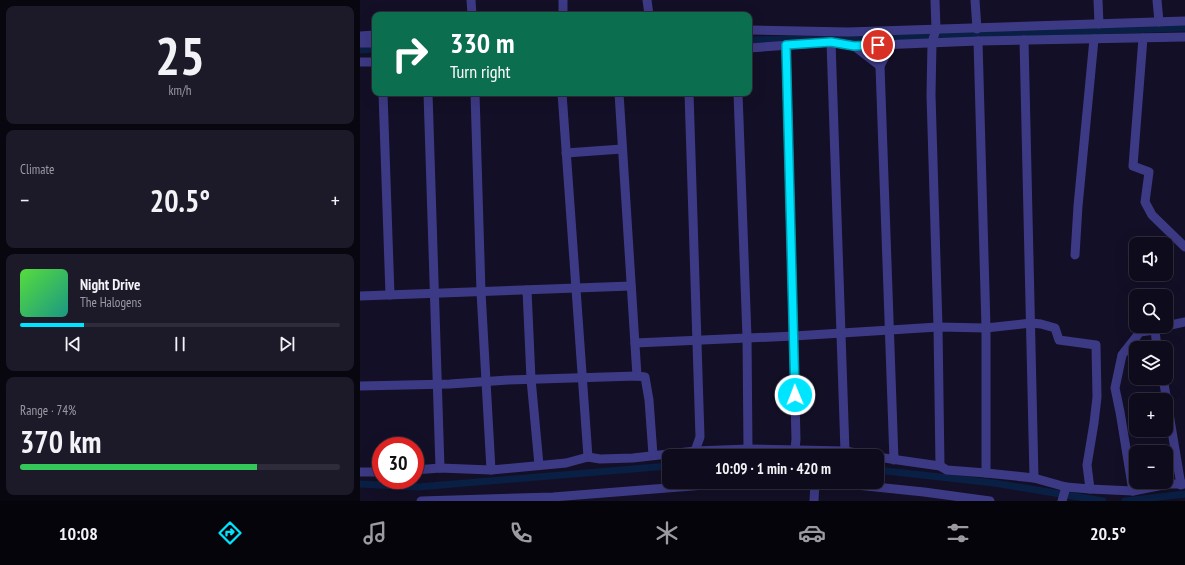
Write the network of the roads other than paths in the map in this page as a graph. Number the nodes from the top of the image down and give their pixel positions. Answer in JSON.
{"nodes":[{"id":1,"x":471,"y":0,"type":"edge"},
{"id":2,"x":563,"y":0,"type":"edge"},
{"id":3,"x":648,"y":0,"type":"edge"},
{"id":4,"x":935,"y":0,"type":"edge"},
{"id":5,"x":975,"y":0,"type":"edge"},
{"id":6,"x":1098,"y":0,"type":"edge"},
{"id":7,"x":1157,"y":0,"type":"edge"},
{"id":8,"x":472,"y":12,"type":"edge"},
{"id":9,"x":563,"y":12,"type":"edge"},
{"id":10,"x":649,"y":12,"type":"edge"},
{"id":11,"x":1185,"y":21,"type":"edge"},
{"id":12,"x":1159,"y":22,"type":"junction"},
{"id":13,"x":1099,"y":24,"type":"junction"},
{"id":14,"x":936,"y":29,"type":"junction"},
{"id":15,"x":977,"y":29,"type":"junction"},
{"id":16,"x":752,"y":30,"type":"edge"},
{"id":17,"x":372,"y":35,"type":"edge"},
{"id":18,"x":360,"y":36,"type":"edge"},
{"id":19,"x":1143,"y":38,"type":"junction"},
{"id":20,"x":1185,"y":38,"type":"edge"},
{"id":21,"x":1094,"y":39,"type":"junction"},
{"id":22,"x":1024,"y":40,"type":"junction"},
{"id":23,"x":978,"y":41,"type":"junction"},
{"id":24,"x":831,"y":42,"type":"junction"},
{"id":25,"x":360,"y":43,"type":"edge"},
{"id":26,"x":372,"y":43,"type":"edge"},
{"id":27,"x":932,"y":43,"type":"junction"},
{"id":28,"x":786,"y":45,"type":"junction"},
{"id":29,"x":890,"y":45,"type":"junction"},
{"id":30,"x":854,"y":46,"type":"junction"},
{"id":31,"x":752,"y":48,"type":"edge"},
{"id":32,"x":360,"y":62,"type":"edge"},
{"id":33,"x":372,"y":62,"type":"edge"},
{"id":34,"x":880,"y":66,"type":"junction"},
{"id":35,"x":383,"y":96,"type":"edge"},
{"id":36,"x":428,"y":96,"type":"edge"},
{"id":37,"x":475,"y":96,"type":"edge"},
{"id":38,"x":562,"y":96,"type":"edge"},
{"id":39,"x":619,"y":96,"type":"edge"},
{"id":40,"x":689,"y":96,"type":"edge"},
{"id":41,"x":738,"y":96,"type":"edge"},
{"id":42,"x":622,"y":149,"type":"junction"},
{"id":43,"x":566,"y":153,"type":"junction"},
{"id":44,"x":1185,"y":247,"type":"edge"},
{"id":45,"x":1075,"y":255,"type":"dead end"},
{"id":46,"x":631,"y":286,"type":"junction"},
{"id":47,"x":576,"y":288,"type":"junction"},
{"id":48,"x":527,"y":290,"type":"junction"},
{"id":49,"x":481,"y":292,"type":"junction"},
{"id":50,"x":435,"y":293,"type":"junction"},
{"id":51,"x":390,"y":295,"type":"junction"},
{"id":52,"x":360,"y":296,"type":"edge"},
{"id":53,"x":1185,"y":322,"type":"edge"},
{"id":54,"x":1031,"y":323,"type":"junction"},
{"id":55,"x":1173,"y":324,"type":"edge"},
{"id":56,"x":938,"y":327,"type":"junction"},
{"id":57,"x":986,"y":328,"type":"junction"},
{"id":58,"x":890,"y":330,"type":"junction"},
{"id":59,"x":841,"y":333,"type":"junction"},
{"id":60,"x":1139,"y":333,"type":"edge"},
{"id":61,"x":794,"y":336,"type":"junction"},
{"id":62,"x":747,"y":337,"type":"junction"},
{"id":63,"x":697,"y":340,"type":"junction"},
{"id":64,"x":635,"y":343,"type":"junction"},
{"id":65,"x":637,"y":376,"type":"junction"},
{"id":66,"x":582,"y":378,"type":"junction"},
{"id":67,"x":531,"y":379,"type":"junction"},
{"id":68,"x":485,"y":382,"type":"junction"},
{"id":69,"x":438,"y":384,"type":"junction"},
{"id":70,"x":1164,"y":385,"type":"edge"},
{"id":71,"x":360,"y":386,"type":"edge"},
{"id":72,"x":696,"y":449,"type":"edge"},
{"id":73,"x":748,"y":449,"type":"edge"},
{"id":74,"x":795,"y":449,"type":"edge"},
{"id":75,"x":845,"y":449,"type":"edge"},
{"id":76,"x":662,"y":454,"type":"edge"},
{"id":77,"x":653,"y":455,"type":"junction"},
{"id":78,"x":588,"y":457,"type":"junction"},
{"id":79,"x":884,"y":458,"type":"edge"},
{"id":80,"x":894,"y":460,"type":"junction"},
{"id":81,"x":539,"y":465,"type":"junction"},
{"id":82,"x":940,"y":466,"type":"junction"},
{"id":83,"x":440,"y":468,"type":"junction"},
{"id":84,"x":424,"y":469,"type":"edge"},
{"id":85,"x":491,"y":470,"type":"junction"},
{"id":86,"x":360,"y":472,"type":"edge"},
{"id":87,"x":372,"y":472,"type":"edge"},
{"id":88,"x":986,"y":472,"type":"junction"},
{"id":89,"x":1034,"y":478,"type":"junction"},
{"id":90,"x":1183,"y":485,"type":"edge"},
{"id":91,"x":1066,"y":486,"type":"junction"},
{"id":92,"x":884,"y":488,"type":"edge"},
{"id":93,"x":676,"y":489,"type":"edge"},
{"id":94,"x":815,"y":489,"type":"edge"},
{"id":95,"x":1090,"y":489,"type":"junction"},
{"id":96,"x":1133,"y":491,"type":"junction"},
{"id":97,"x":589,"y":498,"type":"edge"},
{"id":98,"x":421,"y":501,"type":"edge"},
{"id":99,"x":814,"y":501,"type":"edge"},
{"id":100,"x":990,"y":501,"type":"edge"},
{"id":101,"x":1062,"y":501,"type":"edge"}],
"edges":[{"from":1,"to":8,"type":"street"},
{"from":2,"to":9,"type":"street"},
{"from":3,"to":10,"type":"street"},
{"from":4,"to":14,"type":"street"},
{"from":5,"to":15,"type":"street"},
{"from":6,"to":13,"type":"street"},
{"from":7,"to":12,"type":"street"},
{"from":11,"to":12,"type":"street"},
{"from":12,"to":13,"type":"street"},
{"from":13,"to":15,"type":"street"},
{"from":14,"to":15,"type":"street"},
{"from":14,"to":16,"type":"street"},
{"from":14,"to":27,"type":"street"},
{"from":17,"to":18,"type":"street"},
{"from":19,"to":20,"type":"street"},
{"from":19,"to":21,"type":"street"},
{"from":19,"to":44,"type":"street"},
{"from":21,"to":22,"type":"street"},
{"from":21,"to":45,"type":"street"},
{"from":22,"to":23,"type":"street"},
{"from":22,"to":54,"type":"street"},
{"from":23,"to":27,"type":"street"},
{"from":23,"to":57,"type":"street"},
{"from":24,"to":28,"type":"street"},
{"from":24,"to":30,"type":"street"},
{"from":24,"to":59,"type":"street"},
{"from":25,"to":26,"type":"street"},
{"from":27,"to":29,"type":"street"},
{"from":27,"to":56,"type":"street"},
{"from":28,"to":31,"type":"street"},
{"from":28,"to":61,"type":"street"},
{"from":29,"to":30,"type":"street"},
{"from":29,"to":34,"type":"street"},
{"from":30,"to":34,"type":"street"},
{"from":32,"to":33,"type":"street"},
{"from":34,"to":58,"type":"street"},
{"from":35,"to":51,"type":"street"},
{"from":36,"to":50,"type":"street"},
{"from":37,"to":49,"type":"street"},
{"from":38,"to":43,"type":"street"},
{"from":39,"to":42,"type":"street"},
{"from":40,"to":63,"type":"street"},
{"from":41,"to":62,"type":"street"},
{"from":42,"to":43,"type":"street"},
{"from":42,"to":46,"type":"street"},
{"from":43,"to":47,"type":"street"},
{"from":46,"to":47,"type":"street"},
{"from":46,"to":64,"type":"street"},
{"from":47,"to":48,"type":"street"},
{"from":47,"to":66,"type":"street"},
{"from":48,"to":49,"type":"street"},
{"from":48,"to":67,"type":"street"},
{"from":49,"to":50,"type":"street"},
{"from":49,"to":68,"type":"street"},
{"from":50,"to":51,"type":"street"},
{"from":50,"to":69,"type":"street"},
{"from":51,"to":52,"type":"street"},
{"from":53,"to":55,"type":"street"},
{"from":54,"to":57,"type":"street"},
{"from":54,"to":89,"type":"street"},
{"from":54,"to":95,"type":"street"},
{"from":56,"to":57,"type":"street"},
{"from":56,"to":58,"type":"street"},
{"from":56,"to":82,"type":"street"},
{"from":57,"to":88,"type":"street"},
{"from":58,"to":59,"type":"street"},
{"from":58,"to":80,"type":"street"},
{"from":59,"to":61,"type":"street"},
{"from":59,"to":75,"type":"street"},
{"from":60,"to":96,"type":"street"},
{"from":61,"to":62,"type":"street"},
{"from":61,"to":74,"type":"street"},
{"from":62,"to":63,"type":"street"},
{"from":62,"to":73,"type":"street"},
{"from":63,"to":64,"type":"street"},
{"from":63,"to":72,"type":"street"},
{"from":64,"to":65,"type":"street"},
{"from":65,"to":66,"type":"street"},
{"from":65,"to":77,"type":"street"},
{"from":66,"to":67,"type":"street"},
{"from":66,"to":78,"type":"street"},
{"from":67,"to":68,"type":"street"},
{"from":67,"to":81,"type":"street"},
{"from":68,"to":69,"type":"street"},
{"from":68,"to":85,"type":"street"},
{"from":69,"to":71,"type":"street"},
{"from":69,"to":83,"type":"street"},
{"from":70,"to":90,"type":"street"},
{"from":76,"to":77,"type":"street"},
{"from":77,"to":78,"type":"street"},
{"from":78,"to":81,"type":"street"},
{"from":79,"to":80,"type":"street"},
{"from":80,"to":82,"type":"street"},
{"from":81,"to":85,"type":"street"},
{"from":82,"to":88,"type":"street"},
{"from":83,"to":84,"type":"street"},
{"from":83,"to":85,"type":"street"},
{"from":86,"to":87,"type":"street"},
{"from":88,"to":89,"type":"street"},
{"from":89,"to":91,"type":"street"},
{"from":90,"to":96,"type":"street"},
{"from":91,"to":95,"type":"street"},
{"from":91,"to":101,"type":"street"},
{"from":92,"to":100,"type":"street"},
{"from":93,"to":97,"type":"street"},
{"from":94,"to":99,"type":"street"},
{"from":95,"to":96,"type":"street"},
{"from":97,"to":98,"type":"street"}]}
